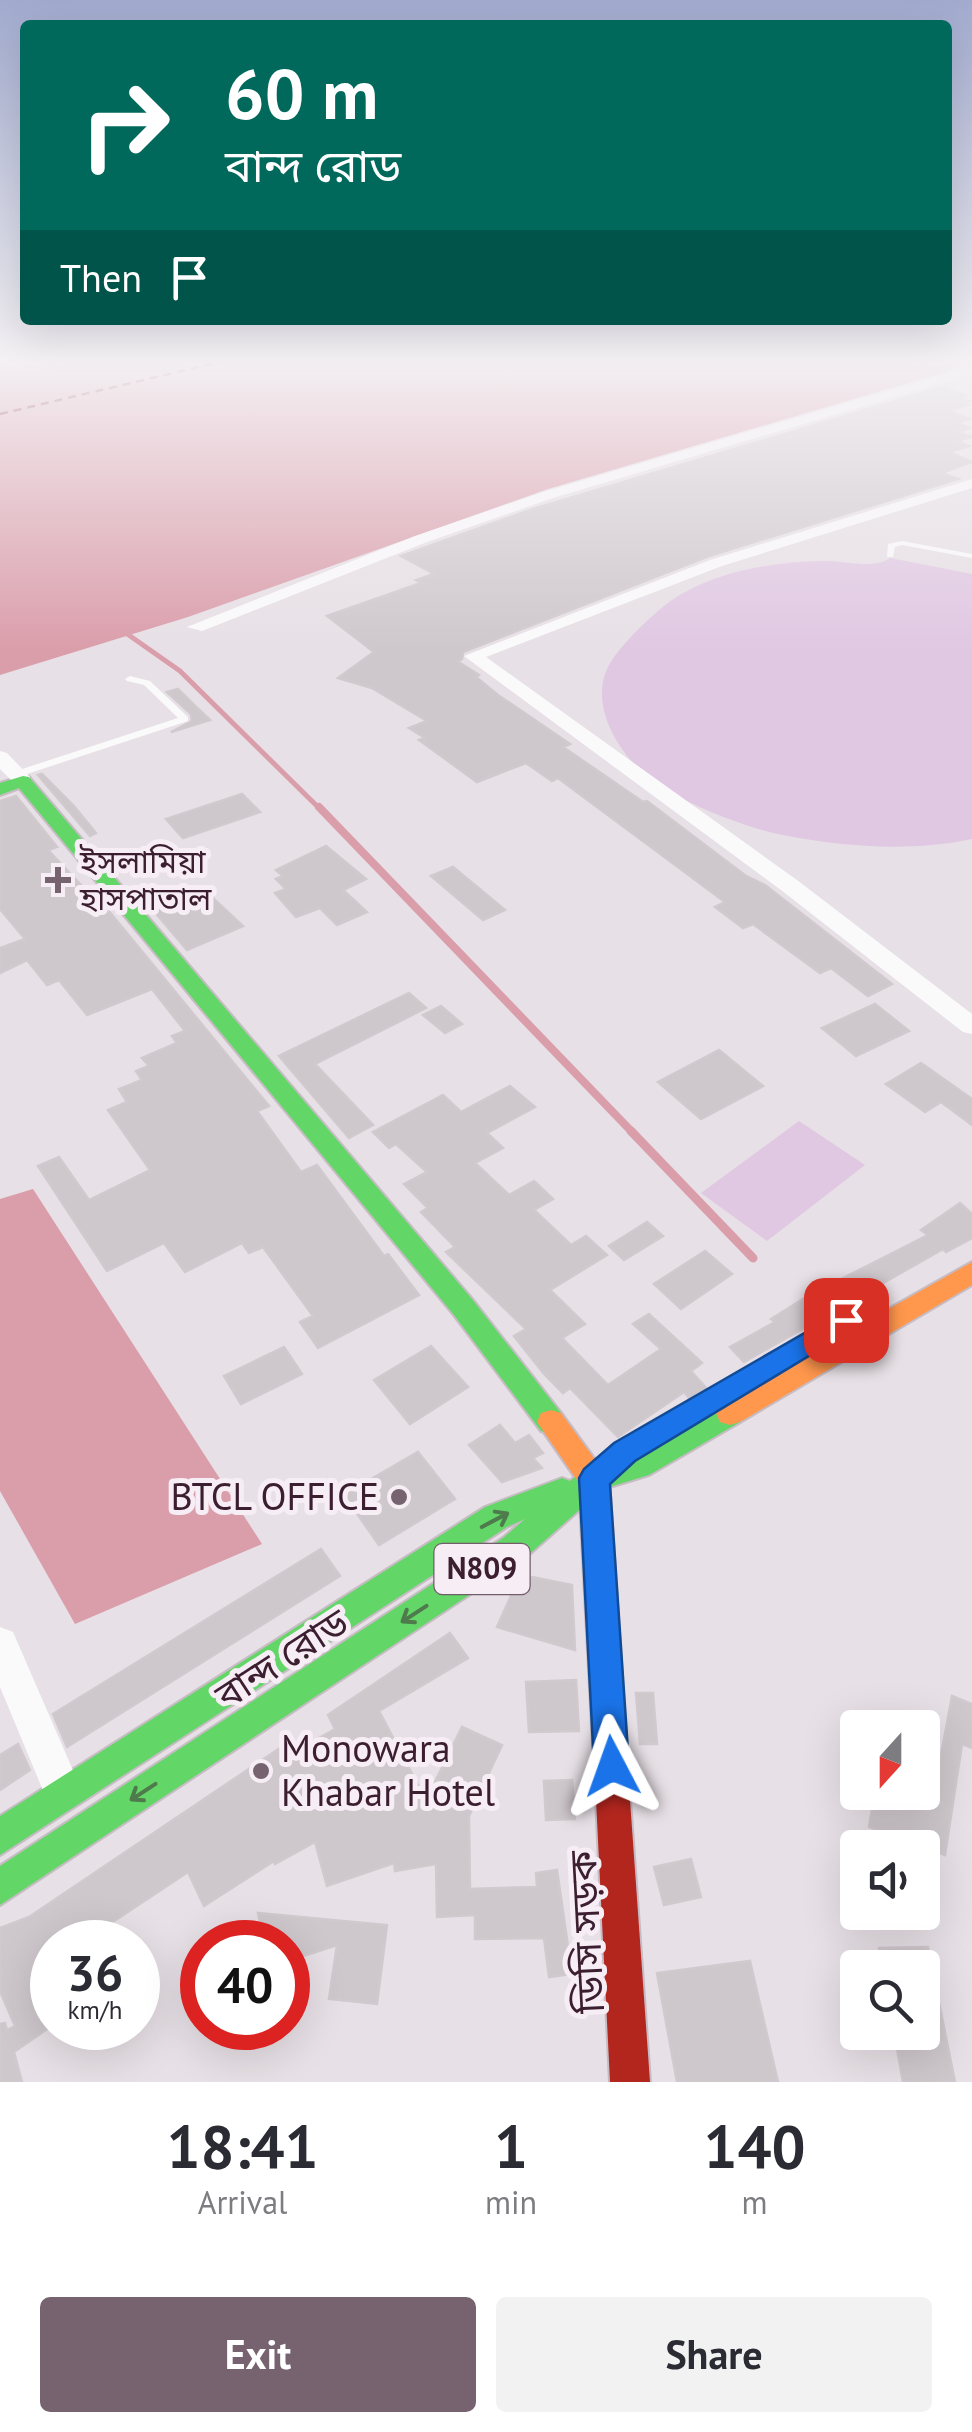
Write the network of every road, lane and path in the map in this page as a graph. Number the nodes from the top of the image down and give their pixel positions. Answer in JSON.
{"nodes":[{"id":1,"x":676,"y":457,"type":"edge"},
{"id":2,"x":972,"y":482,"type":"edge"},
{"id":3,"x":890,"y":555,"type":"dead end"},
{"id":4,"x":972,"y":556,"type":"edge"},
{"id":5,"x":196,"y":626,"type":"dead end"},
{"id":6,"x":130,"y":679,"type":"dead end"},
{"id":7,"x":0,"y":757,"type":"edge"},
{"id":8,"x":13,"y":781,"type":"edge"},
{"id":9,"x":972,"y":1026,"type":"edge"},
{"id":10,"x":972,"y":1245,"type":"edge"},
{"id":11,"x":972,"y":1272,"type":"edge"},
{"id":12,"x":594,"y":1478,"type":"junction"},
{"id":13,"x":0,"y":1644,"type":"edge"},
{"id":14,"x":65,"y":1795,"type":"junction"},
{"id":15,"x":0,"y":1837,"type":"edge"},
{"id":16,"x":0,"y":1887,"type":"edge"},
{"id":17,"x":630,"y":2082,"type":"edge"}],
"edges":[{"from":1,"to":5,"type":"street"},
{"from":2,"to":9,"type":"street"},
{"from":3,"to":4,"type":"lane"},
{"from":6,"to":8,"type":"lane"},
{"from":7,"to":8,"type":"street"},
{"from":8,"to":12,"type":"main road"},
{"from":10,"to":12,"type":"main road","name":"বান্দ রোড","number":"N809"},
{"from":11,"to":12,"type":"main road","name":"বান্দ রোড","number":"N809"},
{"from":14,"to":12,"type":"main road","name":"বান্দ রোড","number":"N809","one_way":true},
{"from":12,"to":16,"type":"main road","name":"বান্দ রোড","number":"N809","one_way":true},
{"from":12,"to":17,"type":"main road","name":"ডিসি সড়ক"},
{"from":13,"to":14,"type":"street"},
{"from":14,"to":15,"type":"main road","name":"বান্দ রোড","number":"N809"}]}
